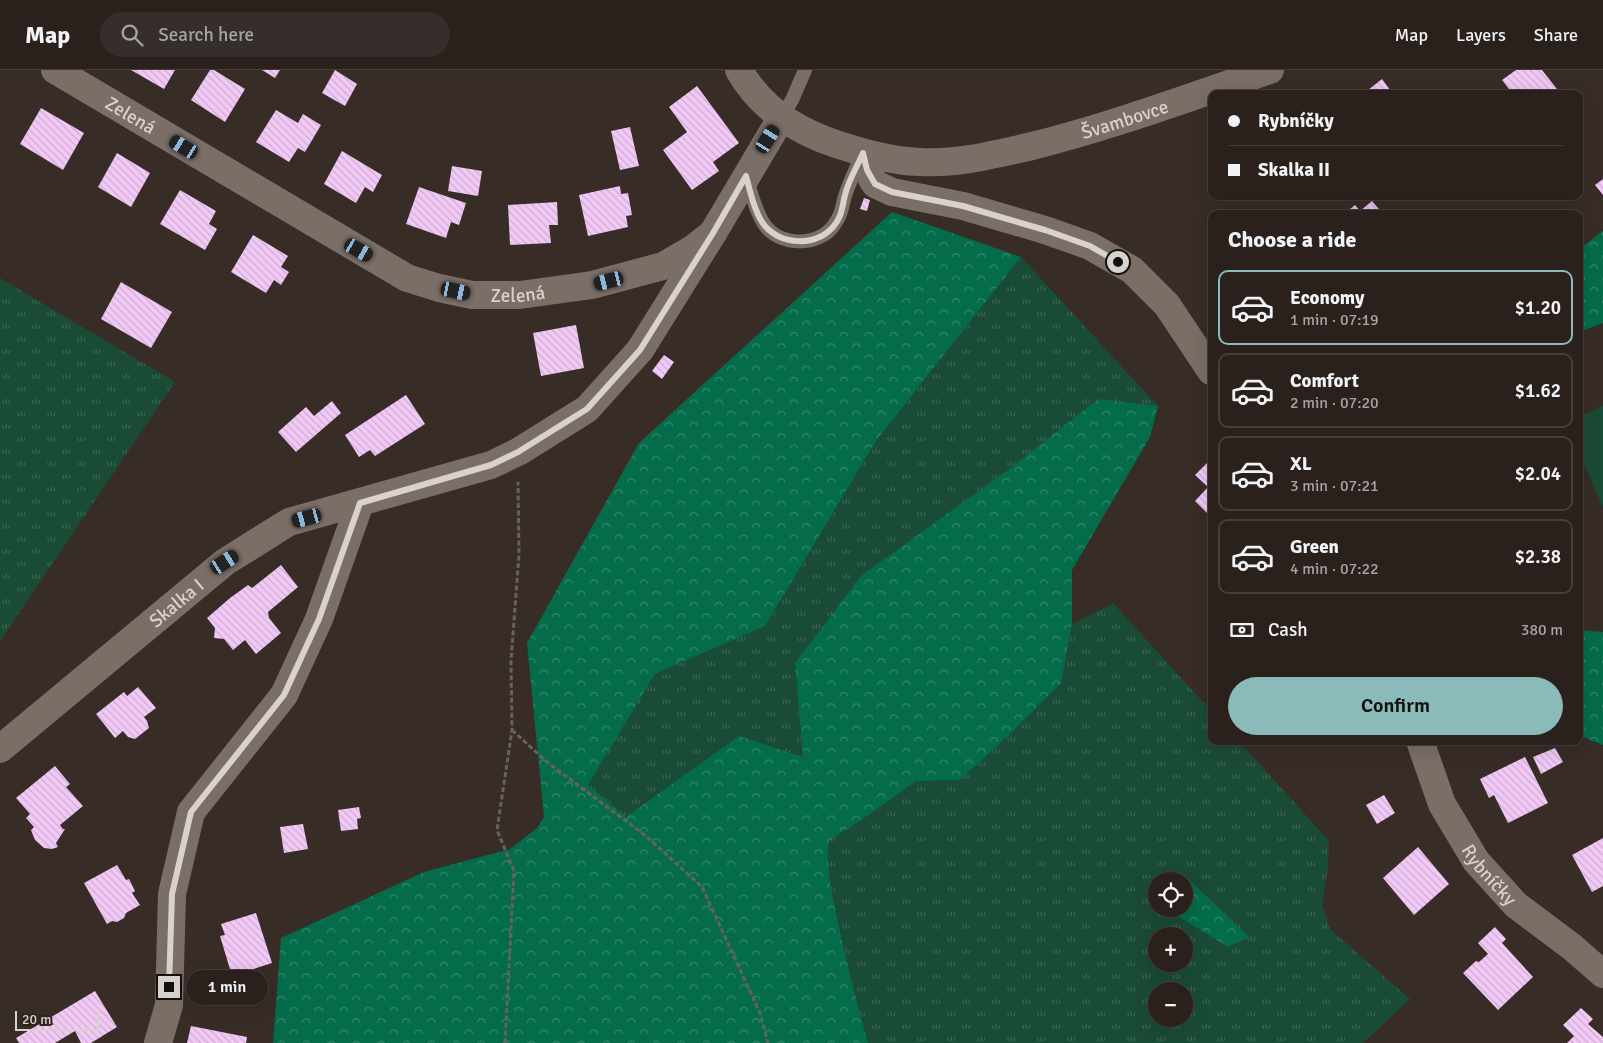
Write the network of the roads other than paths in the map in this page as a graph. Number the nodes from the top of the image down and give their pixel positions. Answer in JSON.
{"nodes":[{"id":1,"x":55,"y":70,"type":"edge"},
{"id":2,"x":739,"y":70,"type":"edge"},
{"id":3,"x":804,"y":70,"type":"edge"},
{"id":4,"x":1270,"y":70,"type":"edge"},
{"id":5,"x":1210,"y":90,"type":"edge"},
{"id":6,"x":1208,"y":91,"type":"edge"},
{"id":7,"x":781,"y":118,"type":"junction"},
{"id":8,"x":863,"y":153,"type":"junction"},
{"id":9,"x":746,"y":176,"type":"junction"},
{"id":10,"x":713,"y":233,"type":"junction"},
{"id":11,"x":1208,"y":366,"type":"edge"},
{"id":12,"x":360,"y":503,"type":"junction"},
{"id":13,"x":1421,"y":745,"type":"edge"},
{"id":14,"x":0,"y":749,"type":"edge"},
{"id":15,"x":1603,"y":974,"type":"edge"},
{"id":16,"x":158,"y":1043,"type":"edge"}],
"edges":[{"from":1,"to":10,"type":"street","name":"Zelená"},
{"from":2,"to":7,"type":"street","name":"Švambovce"},
{"from":3,"to":7,"type":"lane"},
{"from":4,"to":5,"type":"street","name":"Švambovce"},
{"from":6,"to":8,"type":"street","name":"Švambovce"},
{"from":7,"to":8,"type":"street","name":"Švambovce"},
{"from":7,"to":9,"type":"street","name":"Zelená"},
{"from":8,"to":9,"type":"lane"},
{"from":8,"to":11,"type":"street"},
{"from":9,"to":10,"type":"street","name":"Zelená"},
{"from":10,"to":12,"type":"street","name":"Skalka I"},
{"from":12,"to":14,"type":"street","name":"Skalka I"},
{"from":12,"to":16,"type":"street"},
{"from":13,"to":15,"type":"street","name":"Rybníčky"}]}
